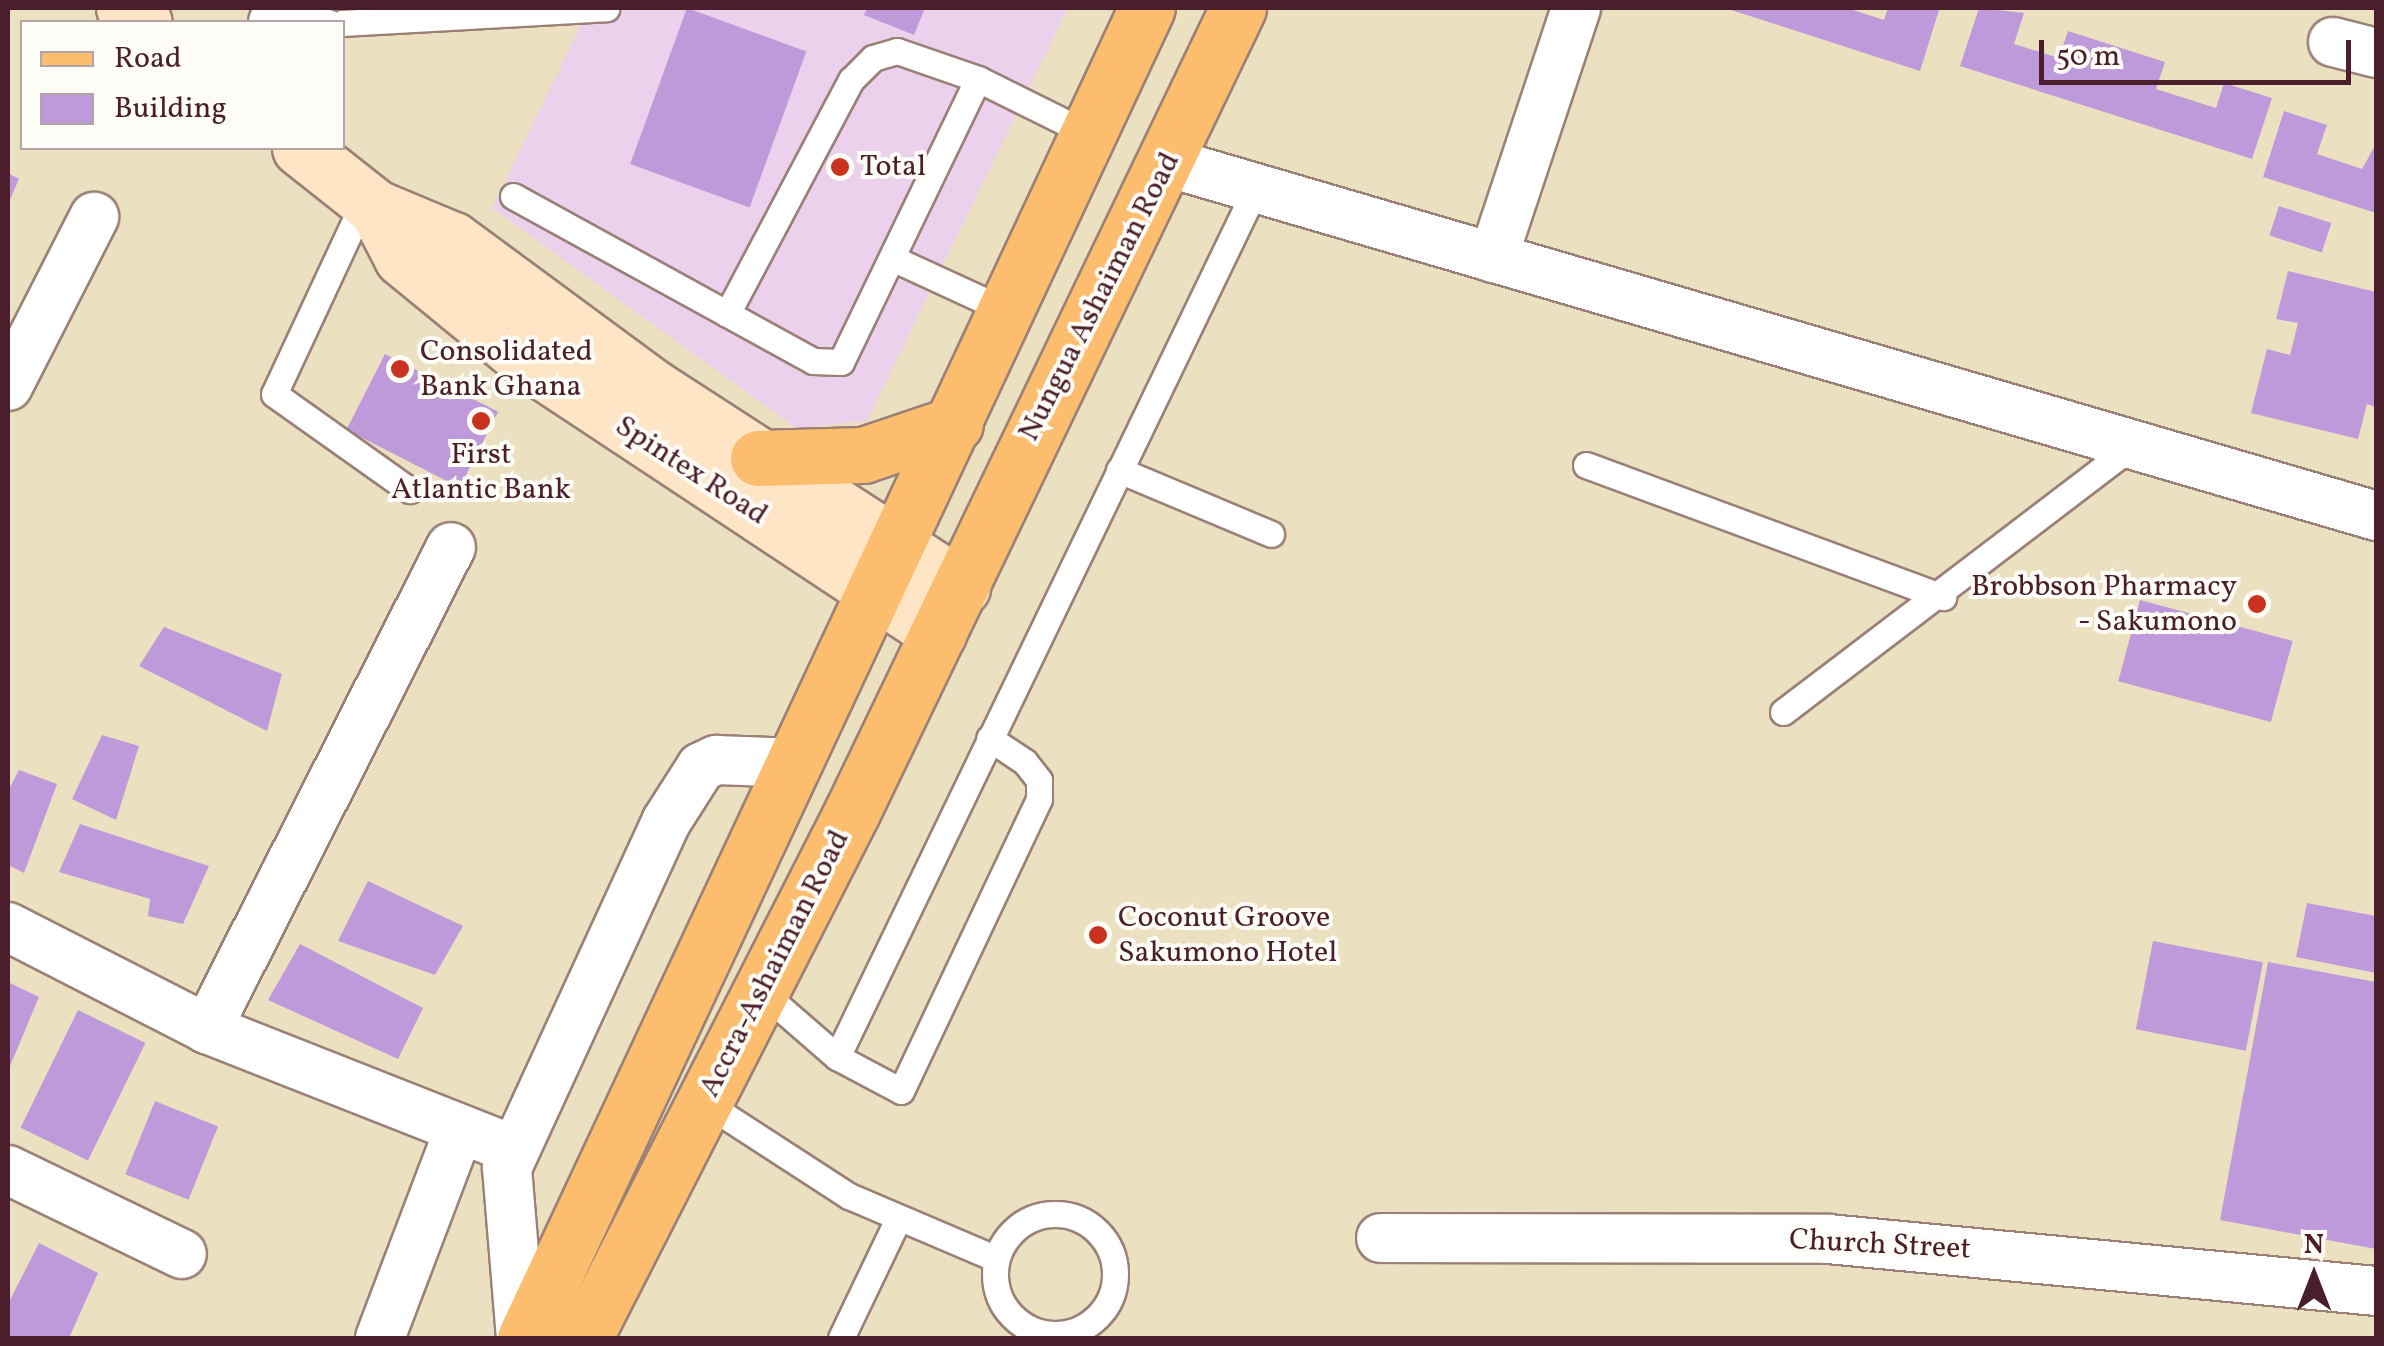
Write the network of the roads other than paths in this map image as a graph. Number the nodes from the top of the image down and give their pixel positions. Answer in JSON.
{"nodes":[{"id":1,"x":607,"y":8,"type":"edge"},
{"id":2,"x":1146,"y":8,"type":"edge"},
{"id":3,"x":1238,"y":8,"type":"edge"},
{"id":4,"x":1576,"y":8,"type":"edge"},
{"id":5,"x":278,"y":15,"type":"edge"},
{"id":6,"x":314,"y":20,"type":"edge"},
{"id":7,"x":345,"y":23,"type":"edge"},
{"id":8,"x":978,"y":79,"type":"junction"},
{"id":9,"x":1093,"y":136,"type":"junction"},
{"id":10,"x":303,"y":150,"type":"edge"},
{"id":11,"x":1170,"y":164,"type":"junction"},
{"id":12,"x":1256,"y":188,"type":"junction"},
{"id":13,"x":513,"y":196,"type":"dead end"},
{"id":14,"x":371,"y":204,"type":"junction"},
{"id":15,"x":94,"y":218,"type":"dead end"},
{"id":16,"x":1493,"y":258,"type":"junction"},
{"id":17,"x":894,"y":259,"type":"junction"},
{"id":18,"x":1009,"y":312,"type":"junction"},
{"id":19,"x":727,"y":314,"type":"junction"},
{"id":20,"x":8,"y":386,"type":"edge"},
{"id":21,"x":955,"y":424,"type":"junction"},
{"id":22,"x":2135,"y":444,"type":"junction"},
{"id":23,"x":758,"y":458,"type":"junction"},
{"id":24,"x":1586,"y":464,"type":"dead end"},
{"id":25,"x":1119,"y":470,"type":"junction"},
{"id":26,"x":409,"y":490,"type":"dead end"},
{"id":27,"x":2376,"y":516,"type":"edge"},
{"id":28,"x":1271,"y":534,"type":"dead end"},
{"id":29,"x":450,"y":547,"type":"dead end"},
{"id":30,"x":888,"y":569,"type":"junction"},
{"id":31,"x":1943,"y":597,"type":"junction"},
{"id":32,"x":951,"y":610,"type":"junction"},
{"id":33,"x":1784,"y":712,"type":"dead end"},
{"id":34,"x":989,"y":738,"type":"junction"},
{"id":35,"x":798,"y":763,"type":"junction"},
{"id":36,"x":8,"y":927,"type":"edge"},
{"id":37,"x":760,"y":991,"type":"junction"},
{"id":38,"x":207,"y":1029,"type":"junction"},
{"id":39,"x":837,"y":1057,"type":"junction"},
{"id":40,"x":704,"y":1102,"type":"junction"},
{"id":41,"x":459,"y":1130,"type":"junction"},
{"id":42,"x":514,"y":1150,"type":"junction"},
{"id":43,"x":8,"y":1170,"type":"edge"},
{"id":44,"x":897,"y":1221,"type":"junction"},
{"id":45,"x":1381,"y":1238,"type":"dead end"},
{"id":46,"x":182,"y":1254,"type":"dead end"},
{"id":47,"x":992,"y":1257,"type":"junction"},
{"id":48,"x":2376,"y":1291,"type":"edge"},
{"id":49,"x":380,"y":1338,"type":"edge"},
{"id":50,"x":523,"y":1338,"type":"edge"},
{"id":51,"x":584,"y":1338,"type":"edge"},
{"id":52,"x":840,"y":1338,"type":"edge"}],
"edges":[{"from":1,"to":7,"type":"lane"},
{"from":2,"to":9,"type":"main road"},
{"from":3,"to":11,"type":"main road","name":"Nungua Ashaiman Road"},
{"from":4,"to":16,"type":"street"},
{"from":5,"to":6,"type":"lane"},
{"from":8,"to":9,"type":"lane"},
{"from":8,"to":17,"type":"lane"},
{"from":8,"to":19,"type":"lane"},
{"from":9,"to":18,"type":"main road"},
{"from":10,"to":14,"type":"main road","name":"Spintex Road"},
{"from":11,"to":12,"type":"street"},
{"from":11,"to":32,"type":"main road","name":"Nungua Ashaiman Road"},
{"from":12,"to":16,"type":"street"},
{"from":12,"to":25,"type":"lane"},
{"from":13,"to":19,"type":"lane"},
{"from":14,"to":23,"type":"main road","name":"Spintex Road"},
{"from":14,"to":26,"type":"lane"},
{"from":14,"to":30,"type":"main road","name":"Spintex Road"},
{"from":15,"to":20,"type":"street"},
{"from":16,"to":22,"type":"street"},
{"from":17,"to":18,"type":"lane"},
{"from":17,"to":19,"type":"lane"},
{"from":18,"to":21,"type":"main road"},
{"from":21,"to":23,"type":"main road"},
{"from":21,"to":30,"type":"main road"},
{"from":22,"to":27,"type":"street"},
{"from":22,"to":31,"type":"lane"},
{"from":23,"to":30,"type":"main road","name":"Spintex Road"},
{"from":24,"to":31,"type":"lane"},
{"from":25,"to":28,"type":"lane"},
{"from":25,"to":34,"type":"lane"},
{"from":29,"to":38,"type":"street"},
{"from":30,"to":32,"type":"main road","name":"Spintex Road"},
{"from":30,"to":35,"type":"main road"},
{"from":31,"to":33,"type":"lane"},
{"from":32,"to":37,"type":"main road","name":"Accra-Ashaiman Road"},
{"from":34,"to":39,"type":"lane"},
{"from":34,"to":39,"type":"lane"},
{"from":35,"to":42,"type":"street"},
{"from":35,"to":50,"type":"main road"},
{"from":36,"to":38,"type":"street"},
{"from":37,"to":39,"type":"lane"},
{"from":37,"to":40,"type":"main road","name":"Accra-Ashaiman Road"},
{"from":38,"to":41,"type":"street"},
{"from":40,"to":44,"type":"lane"},
{"from":40,"to":51,"type":"main road","name":"Accra-Ashaiman Road"},
{"from":41,"to":42,"type":"street"},
{"from":41,"to":49,"type":"street"},
{"from":42,"to":50,"type":"street"},
{"from":43,"to":46,"type":"street"},
{"from":44,"to":47,"type":"lane"},
{"from":44,"to":52,"type":"lane"},
{"from":45,"to":48,"type":"street","name":"Church Street"},
{"from":47,"to":47,"type":"lane"}]}
